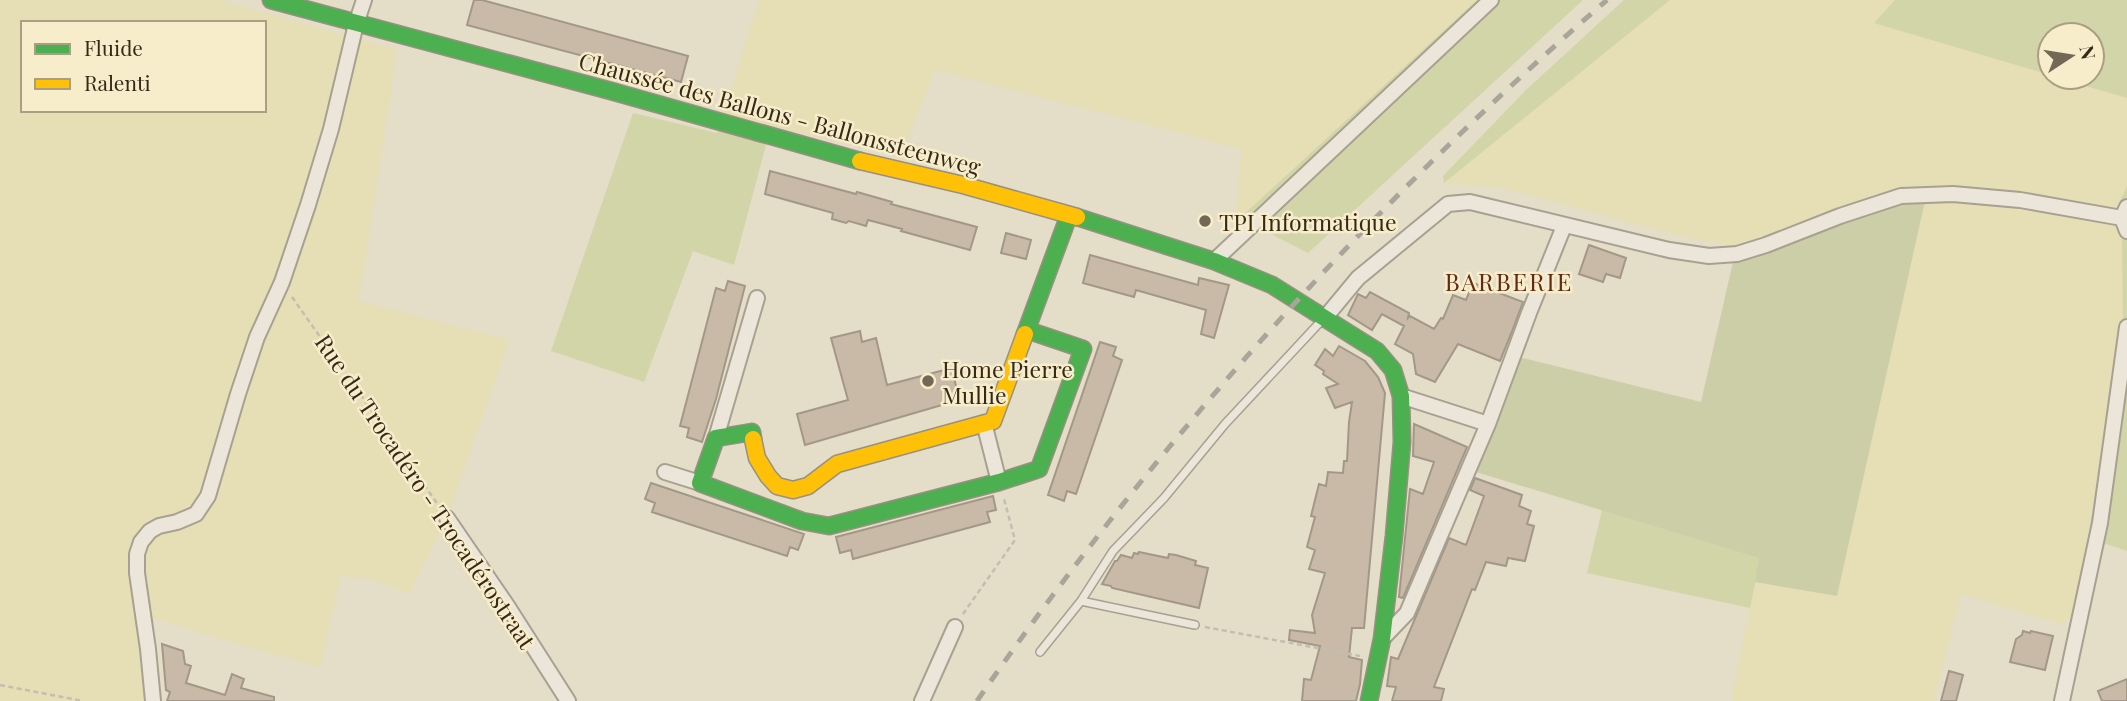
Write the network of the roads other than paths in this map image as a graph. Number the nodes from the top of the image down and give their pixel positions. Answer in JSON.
{"nodes":[{"id":1,"x":271,"y":0,"type":"edge"},
{"id":2,"x":364,"y":0,"type":"edge"},
{"id":3,"x":1491,"y":0,"type":"edge"},
{"id":4,"x":356,"y":24,"type":"junction"},
{"id":5,"x":1069,"y":215,"type":"junction"},
{"id":6,"x":2125,"y":219,"type":"edge"},
{"id":7,"x":1564,"y":226,"type":"junction"},
{"id":8,"x":1214,"y":261,"type":"junction"},
{"id":9,"x":757,"y":298,"type":"dead end"},
{"id":10,"x":1324,"y":319,"type":"junction"},
{"id":11,"x":2127,"y":327,"type":"edge"},
{"id":12,"x":1027,"y":330,"type":"junction"},
{"id":13,"x":1401,"y":396,"type":"junction"},
{"id":14,"x":984,"y":423,"type":"junction"},
{"id":15,"x":1488,"y":424,"type":"junction"},
{"id":16,"x":716,"y":438,"type":"junction"},
{"id":17,"x":665,"y":472,"type":"dead end"},
{"id":18,"x":999,"y":482,"type":"junction"},
{"id":19,"x":700,"y":483,"type":"junction"},
{"id":20,"x":447,"y":518,"type":"road end"},
{"id":21,"x":1081,"y":601,"type":"junction"},
{"id":22,"x":1195,"y":625,"type":"road end"},
{"id":23,"x":955,"y":627,"type":"road end"},
{"id":24,"x":1382,"y":639,"type":"junction"},
{"id":25,"x":1040,"y":652,"type":"dead end"},
{"id":26,"x":153,"y":701,"type":"edge"},
{"id":27,"x":568,"y":701,"type":"edge"},
{"id":28,"x":922,"y":701,"type":"edge"},
{"id":29,"x":1369,"y":701,"type":"edge"},
{"id":30,"x":2062,"y":701,"type":"edge"}],
"edges":[{"from":1,"to":4,"type":"street","name":"Chaussée des Ballons - Ballonssteenweg"},
{"from":2,"to":4,"type":"street"},
{"from":3,"to":8,"type":"street"},
{"from":4,"to":5,"type":"street","name":"Chaussée des Ballons - Ballonssteenweg"},
{"from":4,"to":26,"type":"street"},
{"from":5,"to":8,"type":"street","name":"Chaussée des Ballons - Ballonssteenweg"},
{"from":5,"to":12,"type":"street"},
{"from":6,"to":7,"type":"street"},
{"from":7,"to":10,"type":"street"},
{"from":7,"to":15,"type":"street"},
{"from":8,"to":10,"type":"street","name":"Chaussée des Ballons - Ballonssteenweg"},
{"from":9,"to":16,"type":"street"},
{"from":10,"to":13,"type":"street","name":"Chaussée des Ballons - Ballonssteenweg"},
{"from":10,"to":21,"type":"lane"},
{"from":11,"to":30,"type":"street"},
{"from":12,"to":14,"type":"street"},
{"from":12,"to":18,"type":"street"},
{"from":13,"to":15,"type":"street"},
{"from":13,"to":24,"type":"street","name":"Chaussée des Ballons - Ballonssteenweg"},
{"from":14,"to":16,"type":"street"},
{"from":14,"to":18,"type":"street"},
{"from":15,"to":24,"type":"street"},
{"from":16,"to":19,"type":"street"},
{"from":17,"to":19,"type":"street"},
{"from":18,"to":19,"type":"street"},
{"from":20,"to":27,"type":"street","name":"Rue du Trocadéro - Trocadérostraat"},
{"from":21,"to":22,"type":"lane"},
{"from":21,"to":25,"type":"lane"},
{"from":23,"to":28,"type":"street"},
{"from":24,"to":29,"type":"street","name":"Chaussée des Ballons - Ballonssteenweg"}]}
